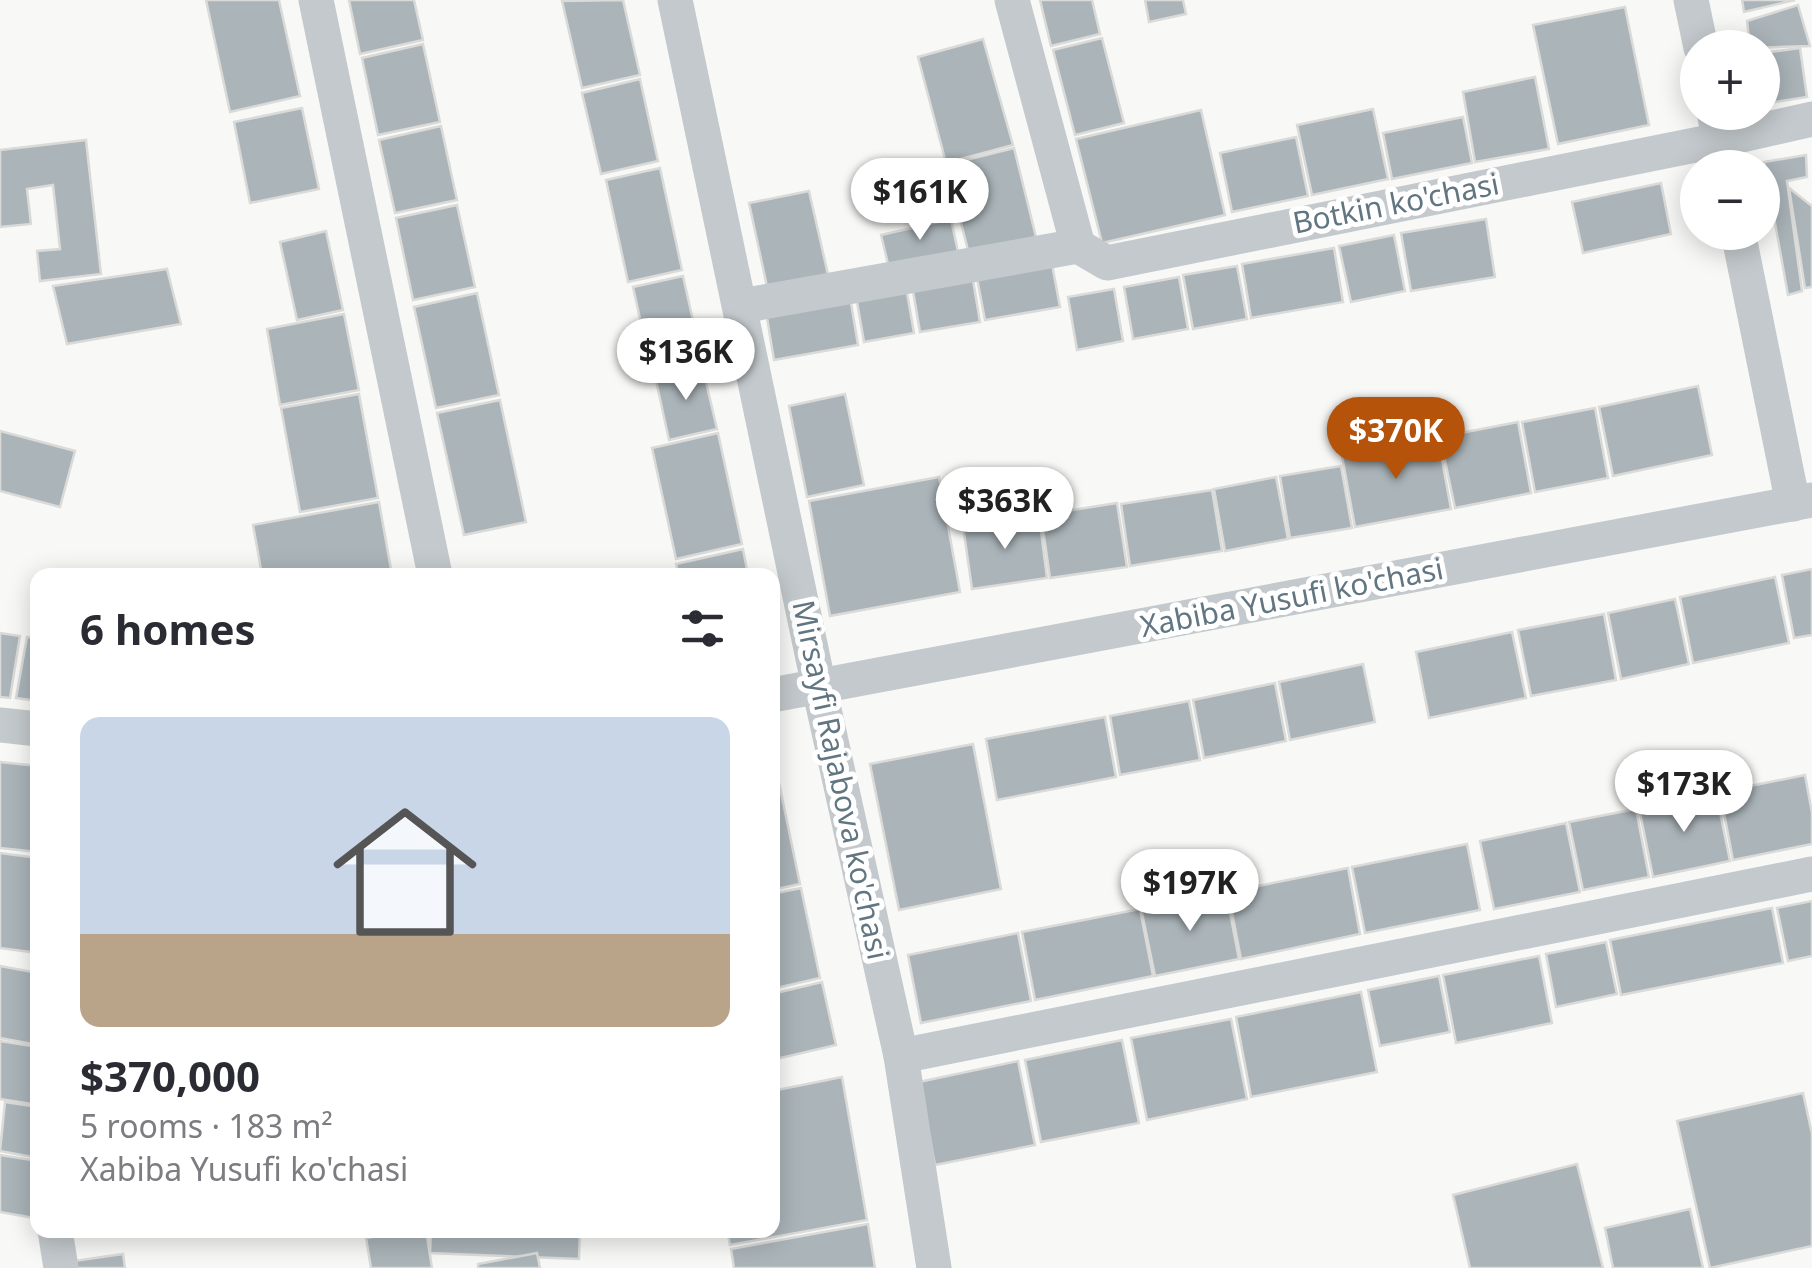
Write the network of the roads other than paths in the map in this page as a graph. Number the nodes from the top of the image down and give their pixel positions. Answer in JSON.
{"nodes":[{"id":1,"x":316,"y":0,"type":"edge"},
{"id":2,"x":675,"y":0,"type":"edge"},
{"id":3,"x":1012,"y":0,"type":"edge"},
{"id":4,"x":1692,"y":0,"type":"edge"},
{"id":5,"x":1698,"y":30,"type":"edge"},
{"id":6,"x":1812,"y":119,"type":"edge"},
{"id":7,"x":1720,"y":140,"type":"edge"},
{"id":8,"x":1078,"y":246,"type":"junction"},
{"id":9,"x":1742,"y":250,"type":"edge"},
{"id":10,"x":741,"y":306,"type":"junction"},
{"id":11,"x":1802,"y":502,"type":"edge"},
{"id":12,"x":435,"y":568,"type":"edge"},
{"id":13,"x":819,"y":687,"type":"junction"},
{"id":14,"x":780,"y":693,"type":"edge"},
{"id":15,"x":0,"y":725,"type":"edge"},
{"id":16,"x":30,"y":729,"type":"edge"},
{"id":17,"x":1812,"y":874,"type":"edge"},
{"id":18,"x":901,"y":1056,"type":"junction"},
{"id":19,"x":56,"y":1238,"type":"edge"},
{"id":20,"x":61,"y":1268,"type":"edge"},
{"id":21,"x":934,"y":1268,"type":"edge"}],
"edges":[{"from":1,"to":12,"type":"street"},
{"from":2,"to":10,"type":"street","name":"Mirsayfi Rajabova ko'chasi"},
{"from":3,"to":8,"type":"street"},
{"from":4,"to":5,"type":"street"},
{"from":6,"to":7,"type":"street","name":"Botkin ko'chasi"},
{"from":7,"to":8,"type":"street","name":"Botkin ko'chasi"},
{"from":8,"to":10,"type":"street","name":"Botkin ko'chasi"},
{"from":9,"to":11,"type":"street"},
{"from":10,"to":13,"type":"street","name":"Mirsayfi Rajabova ko'chasi"},
{"from":11,"to":13,"type":"street","name":"Xabiba Yusufi ko'chasi"},
{"from":13,"to":14,"type":"street","name":"Xabiba Yusufi ko'chasi"},
{"from":13,"to":18,"type":"street","name":"Mirsayfi Rajabova ko'chasi"},
{"from":15,"to":16,"type":"street"},
{"from":17,"to":18,"type":"street"},
{"from":18,"to":21,"type":"street","name":"Mirsayfi Rajabova ko'chasi"},
{"from":19,"to":20,"type":"street"}]}
